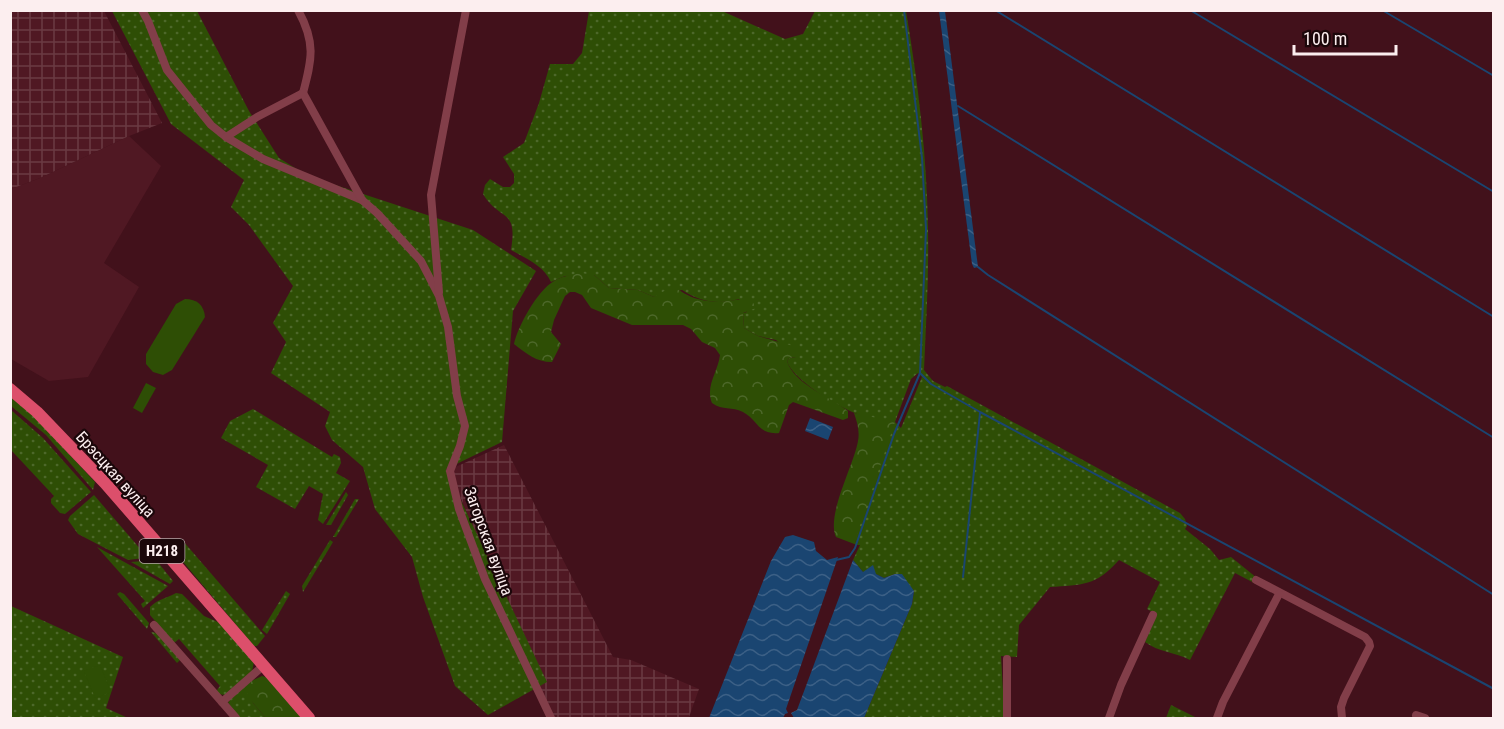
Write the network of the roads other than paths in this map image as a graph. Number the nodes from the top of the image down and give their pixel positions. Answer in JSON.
{"nodes":[{"id":1,"x":142,"y":10,"type":"edge"},
{"id":2,"x":298,"y":10,"type":"edge"},
{"id":3,"x":466,"y":10,"type":"edge"},
{"id":4,"x":303,"y":93,"type":"junction"},
{"id":5,"x":226,"y":137,"type":"junction"},
{"id":6,"x":362,"y":200,"type":"junction"},
{"id":7,"x":439,"y":296,"type":"junction"},
{"id":8,"x":10,"y":389,"type":"edge"},
{"id":9,"x":1256,"y":580,"type":"dead end"},
{"id":10,"x":1279,"y":594,"type":"junction"},
{"id":11,"x":1153,"y":615,"type":"dead end"},
{"id":12,"x":154,"y":626,"type":"dead end"},
{"id":13,"x":1007,"y":659,"type":"dead end"},
{"id":14,"x":263,"y":666,"type":"junction"},
{"id":15,"x":222,"y":702,"type":"junction"},
{"id":16,"x":1416,"y":715,"type":"dead end"},
{"id":17,"x":236,"y":718,"type":"edge"},
{"id":18,"x":309,"y":718,"type":"edge"},
{"id":19,"x":550,"y":718,"type":"edge"},
{"id":20,"x":1007,"y":718,"type":"edge"},
{"id":21,"x":1109,"y":718,"type":"edge"},
{"id":22,"x":1217,"y":718,"type":"edge"},
{"id":23,"x":1342,"y":718,"type":"edge"},
{"id":24,"x":1425,"y":718,"type":"edge"}],
"edges":[{"from":1,"to":5,"type":"street"},
{"from":2,"to":4,"type":"street"},
{"from":3,"to":7,"type":"street","name":"Загорская вуліца"},
{"from":4,"to":5,"type":"street"},
{"from":4,"to":6,"type":"street","name":"Загорская вуліца"},
{"from":5,"to":6,"type":"street"},
{"from":6,"to":7,"type":"street","name":"Загорская вуліца"},
{"from":7,"to":19,"type":"street","name":"Загорская вуліца"},
{"from":8,"to":14,"type":"main road","name":"Брэсцкая вуліца","number":"Н218"},
{"from":9,"to":10,"type":"street"},
{"from":10,"to":22,"type":"street"},
{"from":10,"to":23,"type":"street"},
{"from":11,"to":21,"type":"street"},
{"from":12,"to":15,"type":"street"},
{"from":13,"to":20,"type":"street"},
{"from":14,"to":15,"type":"street"},
{"from":14,"to":18,"type":"main road","name":"Брэсцкая вуліца","number":"Н218"},
{"from":15,"to":17,"type":"street"},
{"from":16,"to":24,"type":"street"}]}
